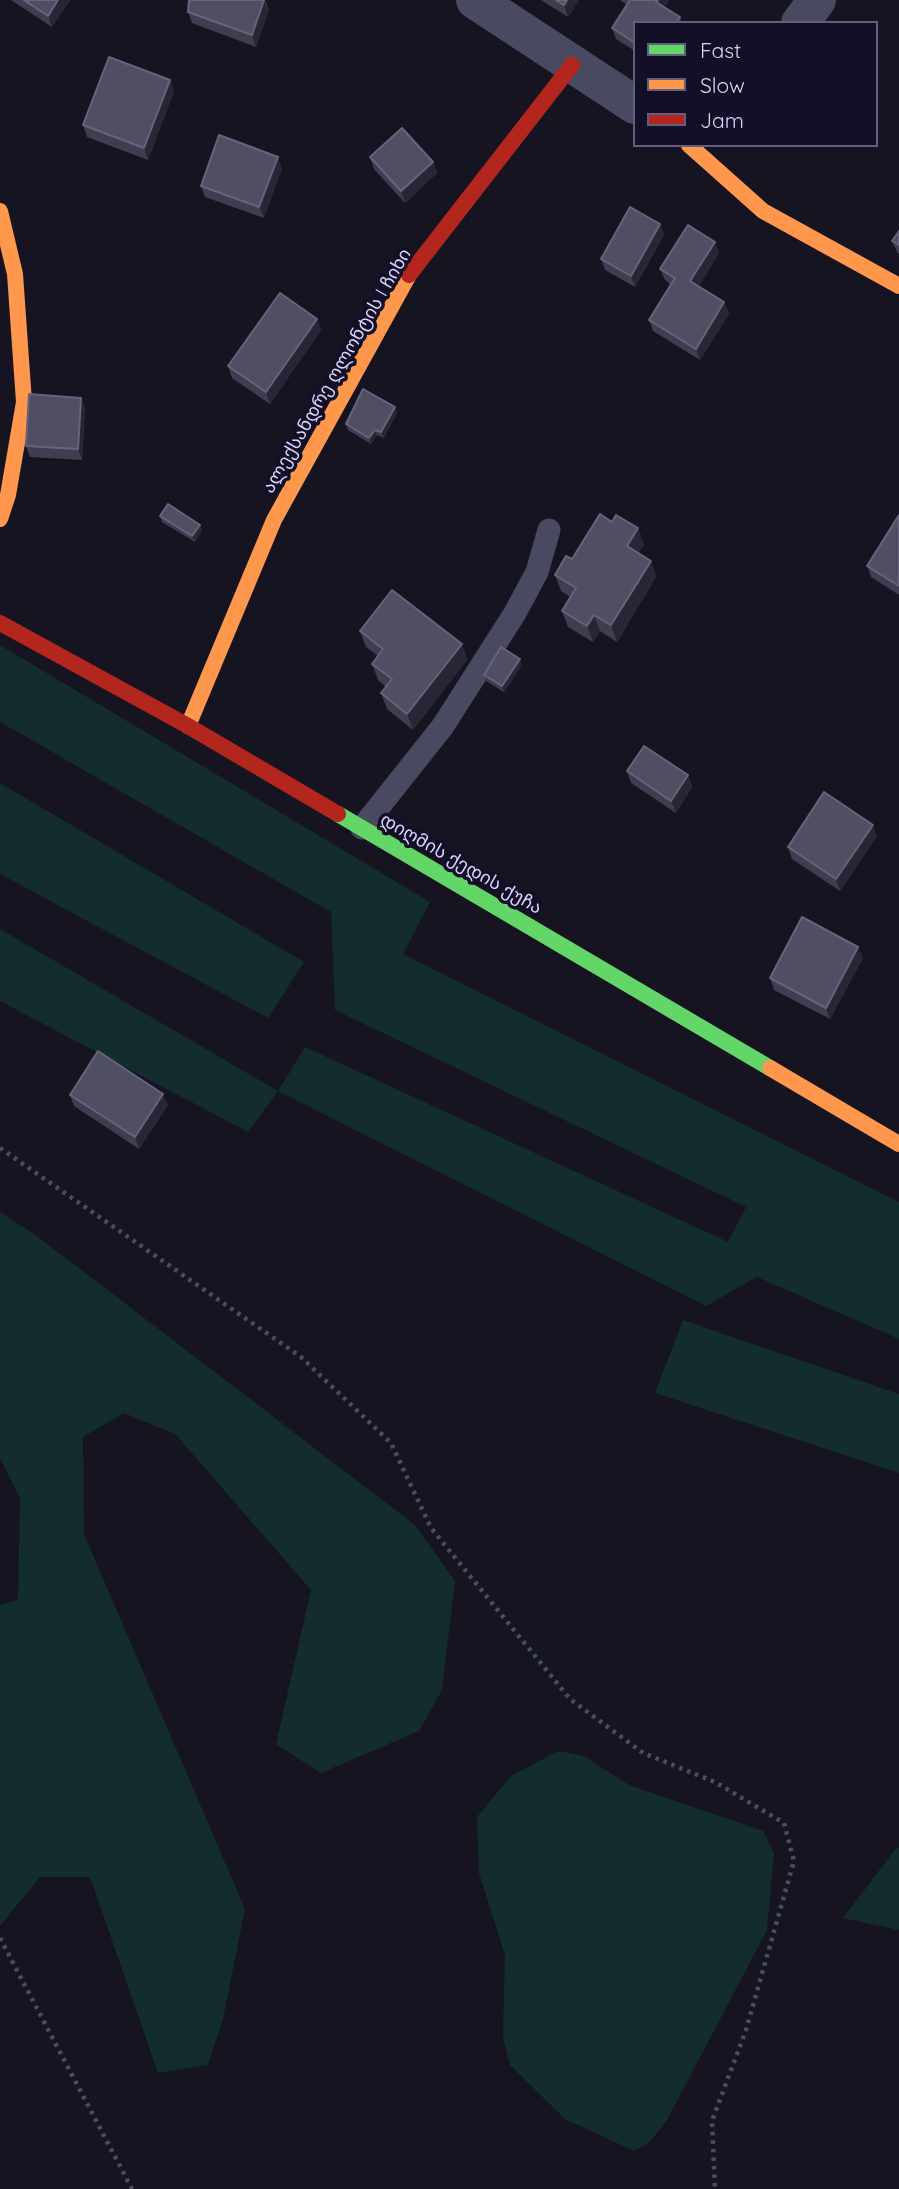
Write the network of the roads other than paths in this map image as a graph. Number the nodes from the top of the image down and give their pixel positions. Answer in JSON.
{"nodes":[{"id":1,"x":475,"y":0,"type":"edge"},
{"id":2,"x":817,"y":0,"type":"edge"},
{"id":3,"x":801,"y":21,"type":"edge"},
{"id":4,"x":572,"y":65,"type":"junction"},
{"id":5,"x":633,"y":104,"type":"edge"},
{"id":6,"x":701,"y":149,"type":"edge"},
{"id":7,"x":0,"y":211,"type":"edge"},
{"id":8,"x":899,"y":286,"type":"edge"},
{"id":9,"x":0,"y":519,"type":"edge"},
{"id":10,"x":548,"y":530,"type":"dead end"},
{"id":11,"x":0,"y":623,"type":"edge"},
{"id":12,"x":188,"y":726,"type":"junction"},
{"id":13,"x":362,"y":828,"type":"junction"},
{"id":14,"x":899,"y":1144,"type":"edge"}],
"edges":[{"from":1,"to":4,"type":"street"},
{"from":2,"to":3,"type":"street"},
{"from":4,"to":5,"type":"street"},
{"from":4,"to":12,"type":"street","name":"ალექსანდრე ღლონტის I ჩიხი"},
{"from":6,"to":8,"type":"street"},
{"from":7,"to":9,"type":"street"},
{"from":10,"to":13,"type":"lane"},
{"from":11,"to":12,"type":"street","name":"დიღმის ქედის ქუჩა"},
{"from":12,"to":13,"type":"street","name":"დიღმის ქედის ქუჩა"},
{"from":13,"to":14,"type":"street","name":"დიღმის ქედის ქუჩა"}]}
